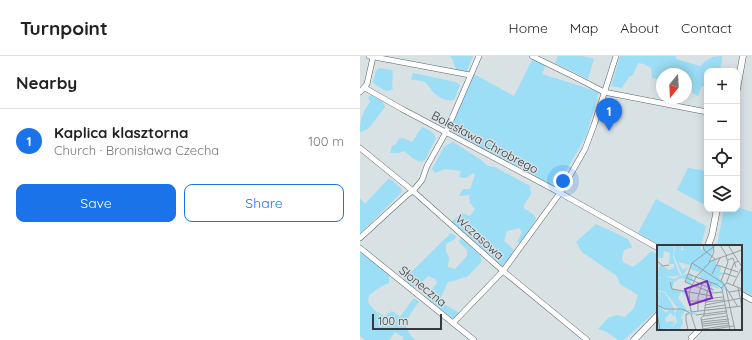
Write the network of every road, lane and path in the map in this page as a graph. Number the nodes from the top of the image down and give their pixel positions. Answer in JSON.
{"nodes":[{"id":1,"x":371,"y":56,"type":"edge"},
{"id":2,"x":479,"y":56,"type":"edge"},
{"id":3,"x":532,"y":56,"type":"edge"},
{"id":4,"x":616,"y":56,"type":"edge"},
{"id":5,"x":743,"y":56,"type":"edge"},
{"id":6,"x":740,"y":72,"type":"edge"},
{"id":7,"x":470,"y":75,"type":"junction"},
{"id":8,"x":360,"y":83,"type":"edge"},
{"id":9,"x":366,"y":86,"type":"junction"},
{"id":10,"x":360,"y":92,"type":"edge"},
{"id":11,"x":604,"y":92,"type":"junction"},
{"id":12,"x":704,"y":111,"type":"edge"},
{"id":13,"x":446,"y":132,"type":"junction"},
{"id":14,"x":360,"y":148,"type":"edge"},
{"id":15,"x":413,"y":191,"type":"junction"},
{"id":16,"x":560,"y":193,"type":"junction"},
{"id":17,"x":716,"y":212,"type":"edge"},
{"id":18,"x":360,"y":238,"type":"edge"},
{"id":19,"x":708,"y":245,"type":"edge"},
{"id":20,"x":657,"y":247,"type":"edge"},
{"id":21,"x":360,"y":248,"type":"edge"},
{"id":22,"x":504,"y":271,"type":"junction"},
{"id":23,"x":742,"y":295,"type":"edge"},
{"id":24,"x":752,"y":300,"type":"edge"},
{"id":25,"x":657,"y":316,"type":"edge"},
{"id":26,"x":453,"y":323,"type":"junction"},
{"id":27,"x":699,"y":330,"type":"edge"},
{"id":28,"x":474,"y":340,"type":"edge"},
{"id":29,"x":587,"y":340,"type":"edge"},
{"id":30,"x":634,"y":340,"type":"edge"},
{"id":31,"x":691,"y":340,"type":"edge"}],
"edges":[{"from":1,"to":7,"type":"street"},
{"from":1,"to":9,"type":"street"},
{"from":2,"to":7,"type":"street"},
{"from":3,"to":11,"type":"street"},
{"from":4,"to":11,"type":"street"},
{"from":5,"to":6,"type":"street"},
{"from":7,"to":13,"type":"street"},
{"from":8,"to":9,"type":"street"},
{"from":9,"to":10,"type":"street"},
{"from":9,"to":13,"type":"street","name":"Bolesława Chrobrego"},
{"from":11,"to":12,"type":"street"},
{"from":11,"to":16,"type":"street"},
{"from":13,"to":15,"type":"street"},
{"from":13,"to":16,"type":"street","name":"Bolesława Chrobrego"},
{"from":14,"to":15,"type":"street","name":"Wczasowa"},
{"from":15,"to":18,"type":"street"},
{"from":15,"to":22,"type":"street","name":"Wczasowa"},
{"from":16,"to":20,"type":"street","name":"Bolesława Chrobrego"},
{"from":16,"to":22,"type":"street"},
{"from":17,"to":19,"type":"street"},
{"from":21,"to":26,"type":"street","name":"Słoneczna"},
{"from":22,"to":26,"type":"street"},
{"from":22,"to":29,"type":"street","name":"Wczasowa"},
{"from":23,"to":24,"type":"street"},
{"from":25,"to":30,"type":"street"},
{"from":26,"to":28,"type":"street","name":"Słoneczna"},
{"from":27,"to":31,"type":"street"}]}
